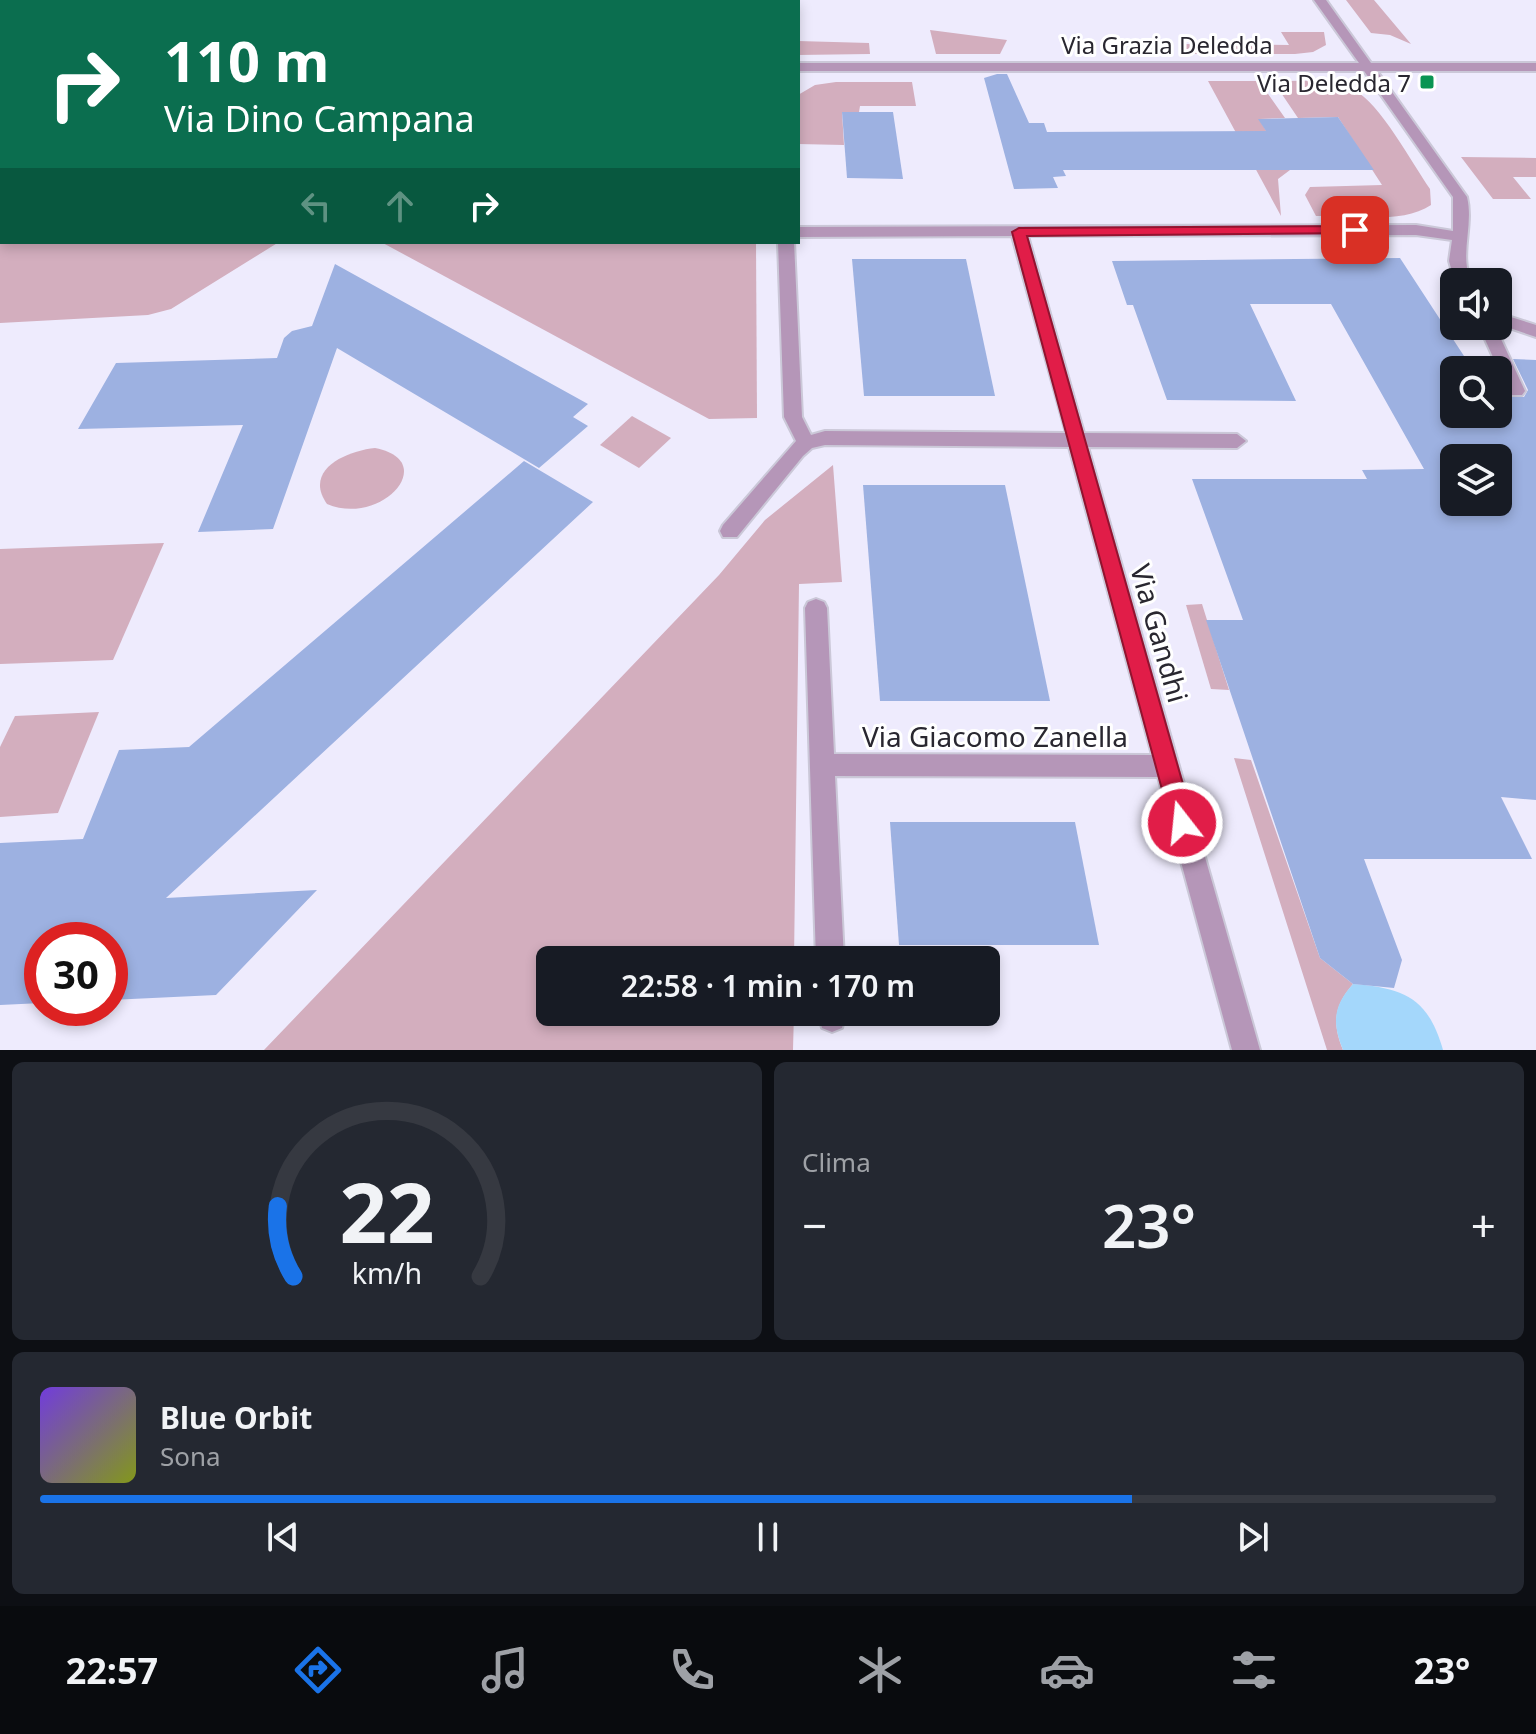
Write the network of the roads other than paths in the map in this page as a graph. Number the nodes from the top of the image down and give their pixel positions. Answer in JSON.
{"nodes":[{"id":1,"x":1320,"y":0,"type":"edge"},
{"id":2,"x":1365,"y":66,"type":"junction"},
{"id":3,"x":800,"y":67,"type":"edge"},
{"id":4,"x":1536,"y":67,"type":"edge"},
{"id":5,"x":800,"y":232,"type":"edge"},
{"id":6,"x":1019,"y":232,"type":"junction"},
{"id":7,"x":1459,"y":237,"type":"junction"},
{"id":8,"x":786,"y":244,"type":"edge"},
{"id":9,"x":1457,"y":268,"type":"edge"},
{"id":10,"x":1512,"y":323,"type":"edge"},
{"id":11,"x":1536,"y":331,"type":"edge"},
{"id":12,"x":1493,"y":340,"type":"edge"},
{"id":13,"x":1516,"y":391,"type":"dead end"},
{"id":14,"x":1075,"y":440,"type":"junction"},
{"id":15,"x":1237,"y":441,"type":"dead end"},
{"id":16,"x":806,"y":443,"type":"junction"},
{"id":17,"x":730,"y":531,"type":"dead end"},
{"id":18,"x":816,"y":608,"type":"dead end"},
{"id":19,"x":823,"y":765,"type":"junction"},
{"id":20,"x":1167,"y":766,"type":"junction"},
{"id":21,"x":829,"y":946,"type":"edge"},
{"id":22,"x":1246,"y":1050,"type":"edge"}],
"edges":[{"from":1,"to":2,"type":"street"},
{"from":2,"to":3,"type":"street","name":"Via Grazia Deledda"},
{"from":2,"to":4,"type":"street","name":"Via Grazia Deledda"},
{"from":2,"to":7,"type":"street"},
{"from":5,"to":6,"type":"street"},
{"from":6,"to":7,"type":"street"},
{"from":6,"to":14,"type":"street","name":"Via Gandhi"},
{"from":7,"to":9,"type":"street"},
{"from":8,"to":16,"type":"street"},
{"from":10,"to":11,"type":"street"},
{"from":12,"to":13,"type":"street"},
{"from":14,"to":15,"type":"street"},
{"from":14,"to":16,"type":"street"},
{"from":14,"to":20,"type":"street","name":"Via Gandhi"},
{"from":16,"to":17,"type":"street"},
{"from":18,"to":19,"type":"street"},
{"from":19,"to":20,"type":"street","name":"Via Giacomo Zanella"},
{"from":19,"to":21,"type":"street"},
{"from":20,"to":22,"type":"street","name":"Via Gandhi"}]}
